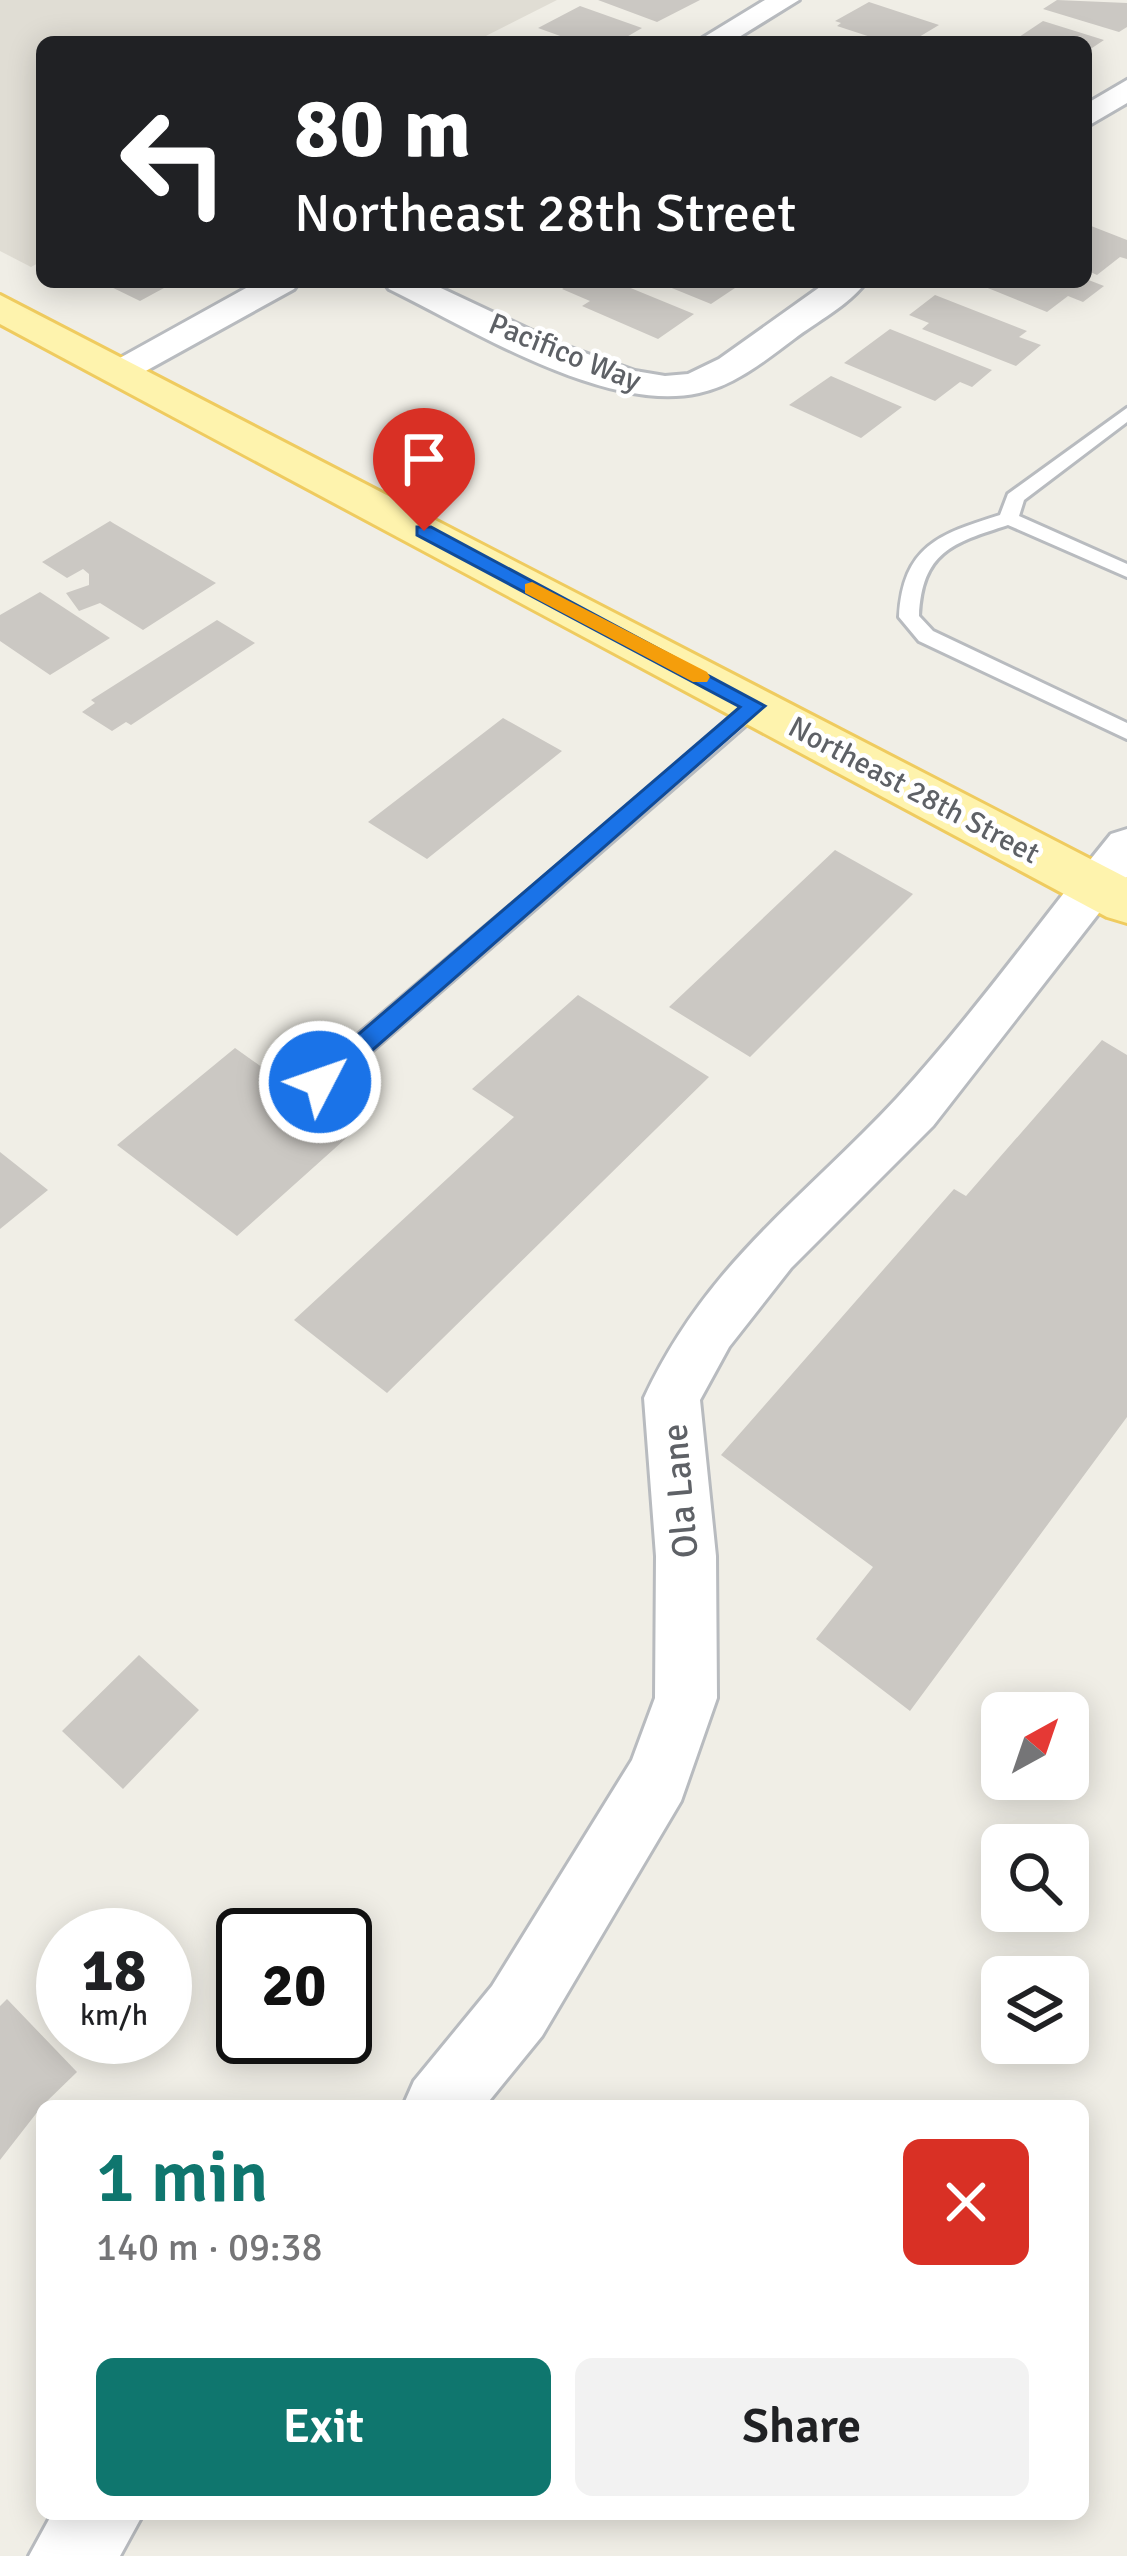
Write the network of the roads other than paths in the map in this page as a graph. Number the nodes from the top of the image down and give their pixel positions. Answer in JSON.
{"nodes":[{"id":1,"x":785,"y":0,"type":"edge"},
{"id":2,"x":721,"y":36,"type":"edge"},
{"id":3,"x":1127,"y":89,"type":"edge"},
{"id":4,"x":1092,"y":114,"type":"edge"},
{"id":5,"x":271,"y":288,"type":"edge"},
{"id":6,"x":414,"y":288,"type":"edge"},
{"id":7,"x":840,"y":288,"type":"edge"},
{"id":8,"x":0,"y":307,"type":"edge"},
{"id":9,"x":121,"y":371,"type":"junction"},
{"id":10,"x":1127,"y":413,"type":"edge"},
{"id":11,"x":1009,"y":519,"type":"junction"},
{"id":12,"x":1127,"y":571,"type":"edge"},
{"id":13,"x":755,"y":706,"type":"junction"},
{"id":14,"x":1127,"y":732,"type":"edge"},
{"id":15,"x":1116,"y":877,"type":"edge"},
{"id":16,"x":320,"y":1082,"type":"dead end"},
{"id":17,"x":444,"y":2100,"type":"edge"},
{"id":18,"x":98,"y":2520,"type":"edge"},
{"id":19,"x":68,"y":2556,"type":"edge"}],
"edges":[{"from":1,"to":2,"type":"street"},
{"from":3,"to":4,"type":"street"},
{"from":5,"to":9,"type":"street"},
{"from":6,"to":7,"type":"street","name":"Pacifico Way"},
{"from":8,"to":9,"type":"main road","name":"Northeast 28th Street"},
{"from":9,"to":13,"type":"main road","name":"Northeast 28th Street"},
{"from":10,"to":11,"type":"lane"},
{"from":11,"to":12,"type":"lane"},
{"from":11,"to":14,"type":"lane"},
{"from":13,"to":15,"type":"main road","name":"Northeast 28th Street"},
{"from":13,"to":16,"type":"lane"},
{"from":15,"to":17,"type":"street","name":"Ola Lane"},
{"from":18,"to":19,"type":"street"}]}
